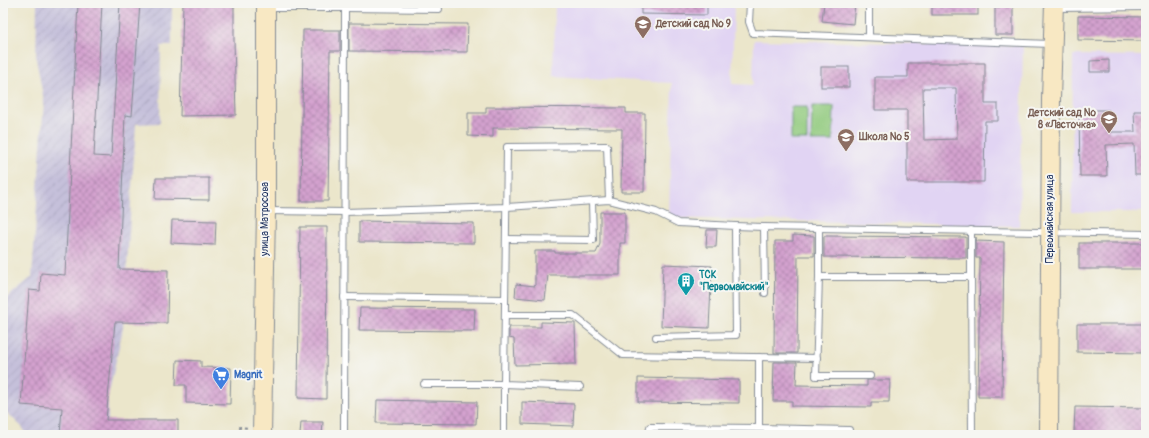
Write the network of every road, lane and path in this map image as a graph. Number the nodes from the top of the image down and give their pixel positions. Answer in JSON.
{"nodes":[{"id":1,"x":750,"y":3,"type":"edge"},
{"id":2,"x":869,"y":3,"type":"edge"},
{"id":3,"x":266,"y":5,"type":"edge"},
{"id":4,"x":1054,"y":5,"type":"edge"},
{"id":5,"x":1125,"y":5,"type":"edge"},
{"id":6,"x":1146,"y":7,"type":"edge"},
{"id":7,"x":345,"y":8,"type":"junction"},
{"id":8,"x":439,"y":9,"type":"dead end"},
{"id":9,"x":869,"y":37,"type":"junction"},
{"id":10,"x":1052,"y":44,"type":"junction"},
{"id":11,"x":609,"y":200,"type":"junction"},
{"id":12,"x":592,"y":202,"type":"junction"},
{"id":13,"x":507,"y":207,"type":"junction"},
{"id":14,"x":266,"y":211,"type":"junction"},
{"id":15,"x":345,"y":212,"type":"junction"},
{"id":16,"x":735,"y":226,"type":"junction"},
{"id":17,"x":764,"y":227,"type":"junction"},
{"id":18,"x":819,"y":228,"type":"junction"},
{"id":19,"x":971,"y":230,"type":"junction"},
{"id":20,"x":1050,"y":232,"type":"junction"},
{"id":21,"x":1146,"y":234,"type":"edge"},
{"id":22,"x":506,"y":239,"type":"junction"},
{"id":23,"x":818,"y":277,"type":"junction"},
{"id":24,"x":971,"y":277,"type":"junction"},
{"id":25,"x":765,"y":293,"type":"dead end"},
{"id":26,"x":344,"y":297,"type":"junction"},
{"id":27,"x":505,"y":299,"type":"junction"},
{"id":28,"x":505,"y":315,"type":"junction"},
{"id":29,"x":656,"y":337,"type":"dead end"},
{"id":30,"x":759,"y":357,"type":"junction"},
{"id":31,"x":817,"y":358,"type":"junction"},
{"id":32,"x":870,"y":376,"type":"dead end"},
{"id":33,"x":424,"y":384,"type":"dead end"},
{"id":34,"x":504,"y":384,"type":"junction"},
{"id":35,"x":580,"y":387,"type":"dead end"},
{"id":36,"x":759,"y":428,"type":"junction"},
{"id":37,"x":262,"y":435,"type":"edge"},
{"id":38,"x":344,"y":435,"type":"edge"},
{"id":39,"x":504,"y":435,"type":"edge"},
{"id":40,"x":649,"y":435,"type":"edge"},
{"id":41,"x":849,"y":435,"type":"edge"},
{"id":42,"x":972,"y":435,"type":"edge"},
{"id":43,"x":1049,"y":435,"type":"edge"}],
"edges":[{"from":1,"to":9,"type":"lane"},
{"from":2,"to":9,"type":"lane"},
{"from":3,"to":7,"type":"lane"},
{"from":3,"to":14,"type":"street","name":"улица Матросова"},
{"from":4,"to":5,"type":"lane"},
{"from":4,"to":10,"type":"street","name":"Первомайская улица"},
{"from":5,"to":6,"type":"lane"},
{"from":7,"to":8,"type":"lane"},
{"from":7,"to":15,"type":"lane"},
{"from":9,"to":10,"type":"lane"},
{"from":10,"to":20,"type":"street","name":"Первомайская улица"},
{"from":11,"to":12,"type":"lane"},
{"from":11,"to":13,"type":"lane"},
{"from":11,"to":16,"type":"lane"},
{"from":12,"to":13,"type":"lane"},
{"from":12,"to":22,"type":"lane"},
{"from":13,"to":15,"type":"lane"},
{"from":13,"to":22,"type":"lane"},
{"from":14,"to":15,"type":"lane"},
{"from":14,"to":37,"type":"street","name":"улица Матросова"},
{"from":15,"to":26,"type":"lane"},
{"from":16,"to":17,"type":"lane"},
{"from":16,"to":29,"type":"lane"},
{"from":17,"to":18,"type":"lane"},
{"from":17,"to":25,"type":"lane"},
{"from":18,"to":19,"type":"lane"},
{"from":18,"to":23,"type":"lane"},
{"from":19,"to":20,"type":"lane"},
{"from":19,"to":24,"type":"lane"},
{"from":20,"to":21,"type":"lane"},
{"from":20,"to":43,"type":"street","name":"Первомайская улица"},
{"from":22,"to":27,"type":"lane"},
{"from":23,"to":24,"type":"lane"},
{"from":23,"to":31,"type":"lane"},
{"from":24,"to":42,"type":"lane"},
{"from":26,"to":27,"type":"lane"},
{"from":26,"to":38,"type":"lane"},
{"from":27,"to":28,"type":"lane"},
{"from":28,"to":30,"type":"lane"},
{"from":28,"to":34,"type":"lane"},
{"from":30,"to":31,"type":"lane"},
{"from":30,"to":36,"type":"lane"},
{"from":31,"to":32,"type":"lane"},
{"from":33,"to":34,"type":"lane"},
{"from":34,"to":35,"type":"lane"},
{"from":34,"to":39,"type":"lane"},
{"from":36,"to":40,"type":"lane"},
{"from":36,"to":41,"type":"lane"}]}
